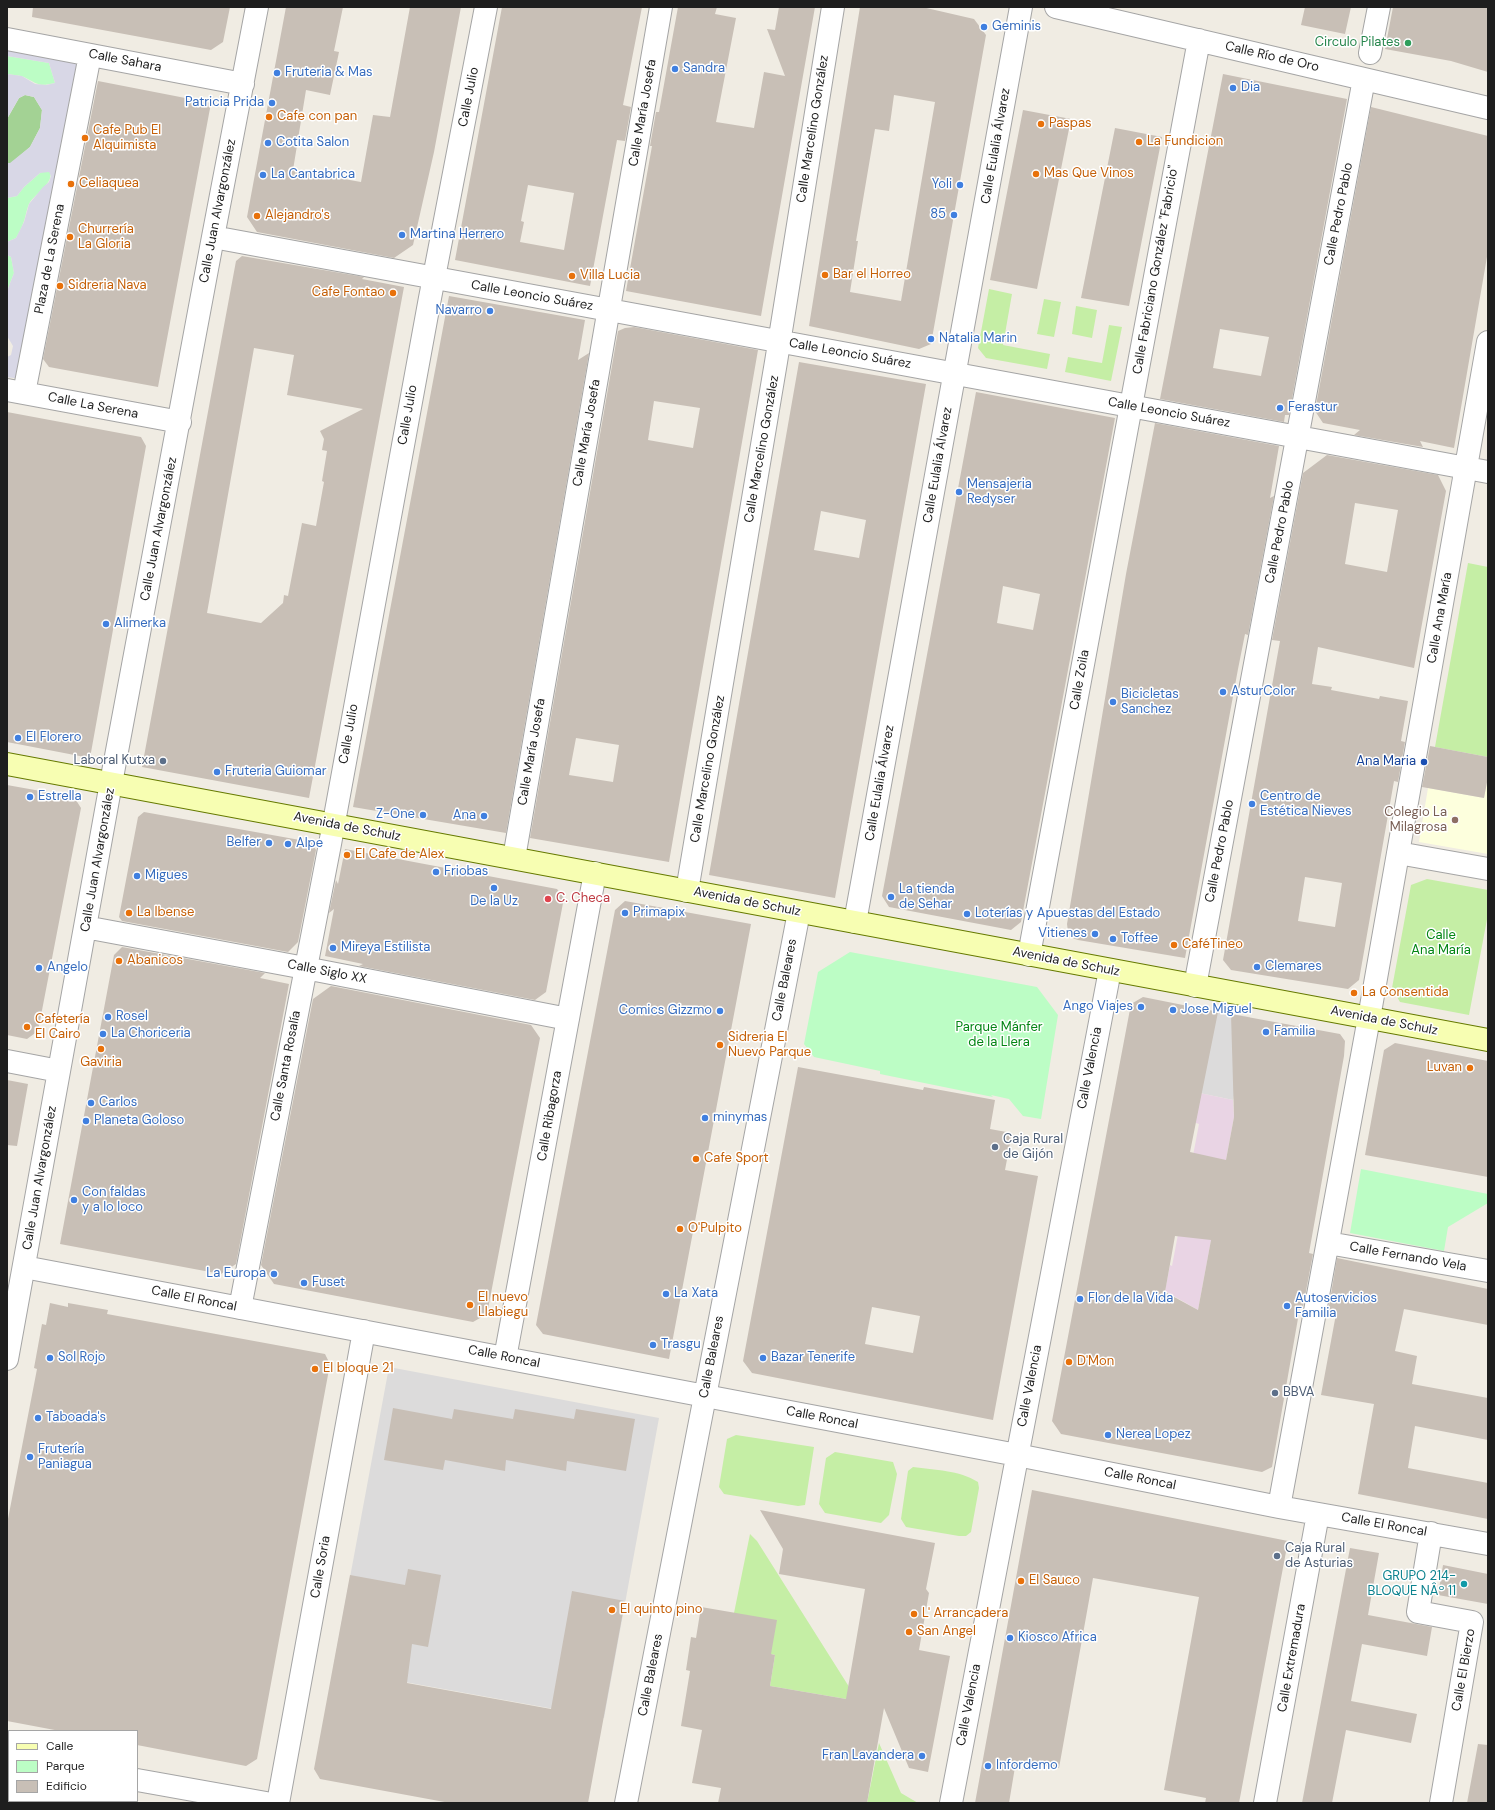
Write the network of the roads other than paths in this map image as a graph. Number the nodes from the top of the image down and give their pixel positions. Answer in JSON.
{"nodes":[{"id":1,"x":258,"y":7,"type":"edge"},
{"id":2,"x":486,"y":7,"type":"edge"},
{"id":3,"x":661,"y":7,"type":"edge"},
{"id":4,"x":833,"y":7,"type":"edge"},
{"id":5,"x":1021,"y":7,"type":"edge"},
{"id":6,"x":1056,"y":7,"type":"edge"},
{"id":7,"x":1378,"y":7,"type":"edge"},
{"id":8,"x":7,"y":39,"type":"edge"},
{"id":9,"x":1199,"y":40,"type":"junction"},
{"id":10,"x":1370,"y":53,"type":"dead end"},
{"id":11,"x":90,"y":55,"type":"junction"},
{"id":12,"x":1364,"y":79,"type":"junction"},
{"id":13,"x":243,"y":84,"type":"junction"},
{"id":14,"x":1488,"y":108,"type":"edge"},
{"id":15,"x":213,"y":237,"type":"junction"},
{"id":16,"x":434,"y":277,"type":"junction"},
{"id":17,"x":608,"y":310,"type":"junction"},
{"id":18,"x":780,"y":341,"type":"junction"},
{"id":19,"x":1488,"y":342,"type":"edge"},
{"id":20,"x":955,"y":373,"type":"junction"},
{"id":21,"x":16,"y":392,"type":"edge"},
{"id":22,"x":1131,"y":406,"type":"junction"},
{"id":23,"x":180,"y":422,"type":"junction"},
{"id":24,"x":1298,"y":437,"type":"junction"},
{"id":25,"x":1466,"y":468,"type":"junction"},
{"id":26,"x":1488,"y":472,"type":"edge"},
{"id":27,"x":7,"y":764,"type":"edge"},
{"id":28,"x":111,"y":783,"type":"junction"},
{"id":29,"x":333,"y":824,"type":"junction"},
{"id":30,"x":1398,"y":853,"type":"junction"},
{"id":31,"x":514,"y":858,"type":"junction"},
{"id":32,"x":1488,"y":869,"type":"edge"},
{"id":33,"x":595,"y":873,"type":"junction"},
{"id":34,"x":687,"y":891,"type":"junction"},
{"id":35,"x":799,"y":912,"type":"junction"},
{"id":36,"x":855,"y":922,"type":"junction"},
{"id":37,"x":86,"y":927,"type":"junction"},
{"id":38,"x":1029,"y":955,"type":"junction"},
{"id":39,"x":305,"y":968,"type":"junction"},
{"id":40,"x":1110,"y":970,"type":"junction"},
{"id":41,"x":1195,"y":986,"type":"junction"},
{"id":42,"x":1369,"y":1018,"type":"junction"},
{"id":43,"x":568,"y":1019,"type":"junction"},
{"id":44,"x":1488,"y":1040,"type":"edge"},
{"id":45,"x":7,"y":1061,"type":"edge"},
{"id":46,"x":59,"y":1071,"type":"junction"},
{"id":47,"x":1328,"y":1242,"type":"junction"},
{"id":48,"x":24,"y":1267,"type":"junction"},
{"id":49,"x":1488,"y":1272,"type":"edge"},
{"id":50,"x":240,"y":1308,"type":"junction"},
{"id":51,"x":364,"y":1331,"type":"junction"},
{"id":52,"x":505,"y":1358,"type":"junction"},
{"id":53,"x":7,"y":1359,"type":"edge"},
{"id":54,"x":705,"y":1396,"type":"junction"},
{"id":55,"x":1017,"y":1455,"type":"junction"},
{"id":56,"x":1279,"y":1507,"type":"junction"},
{"id":57,"x":1318,"y":1514,"type":"junction"},
{"id":58,"x":1431,"y":1533,"type":"junction"},
{"id":59,"x":1488,"y":1544,"type":"edge"},
{"id":60,"x":138,"y":1780,"type":"edge"},
{"id":61,"x":266,"y":1803,"type":"edge"},
{"id":62,"x":278,"y":1803,"type":"edge"},
{"id":63,"x":626,"y":1803,"type":"edge"},
{"id":64,"x":951,"y":1803,"type":"edge"},
{"id":65,"x":1265,"y":1803,"type":"edge"},
{"id":66,"x":1441,"y":1803,"type":"edge"}],
"edges":[{"from":1,"to":13,"type":"street","name":"Calle Juan Alvargonzález"},
{"from":2,"to":16,"type":"street","name":"Calle Julio"},
{"from":3,"to":17,"type":"street","name":"Calle María Josefa"},
{"from":4,"to":18,"type":"street","name":"Calle Marcelino González"},
{"from":5,"to":20,"type":"street","name":"Calle Eulalia Álvarez"},
{"from":6,"to":9,"type":"street","name":"Calle Río de Oro"},
{"from":7,"to":10,"type":"street"},
{"from":8,"to":11,"type":"street","name":"Calle Sahara"},
{"from":9,"to":12,"type":"street","name":"Calle Río de Oro"},
{"from":9,"to":22,"type":"street","name":"Calle Fabriciano González \"Fabricio\""},
{"from":11,"to":13,"type":"street","name":"Calle Sahara"},
{"from":11,"to":21,"type":"street","name":"Plaza de La Serena"},
{"from":12,"to":14,"type":"street","name":"Calle Río de Oro"},
{"from":12,"to":24,"type":"street","name":"Calle Pedro Pablo"},
{"from":13,"to":15,"type":"street","name":"Calle Juan Alvargonzález"},
{"from":15,"to":16,"type":"street","name":"Calle Leoncio Suárez"},
{"from":15,"to":23,"type":"street","name":"Calle Juan Alvargonzález"},
{"from":16,"to":17,"type":"street","name":"Calle Leoncio Suárez"},
{"from":16,"to":29,"type":"street","name":"Calle Julio"},
{"from":17,"to":18,"type":"street","name":"Calle Leoncio Suárez"},
{"from":17,"to":31,"type":"street","name":"Calle María Josefa"},
{"from":18,"to":20,"type":"street","name":"Calle Leoncio Suárez"},
{"from":18,"to":34,"type":"street","name":"Calle Marcelino González"},
{"from":19,"to":25,"type":"street","name":"Calle Ana María"},
{"from":20,"to":22,"type":"street","name":"Calle Leoncio Suárez"},
{"from":20,"to":36,"type":"street","name":"Calle Eulalia Álvarez"},
{"from":21,"to":23,"type":"street","name":"Calle La Serena"},
{"from":22,"to":24,"type":"street","name":"Calle Leoncio Suárez"},
{"from":22,"to":38,"type":"street","name":"Calle Zoila"},
{"from":23,"to":28,"type":"street","name":"Calle Juan Alvargonzález"},
{"from":24,"to":25,"type":"street","name":"Calle Leoncio Suárez"},
{"from":24,"to":41,"type":"street","name":"Calle Pedro Pablo"},
{"from":25,"to":26,"type":"street","name":"Calle Leoncio Suárez"},
{"from":25,"to":30,"type":"street","name":"Calle Ana María"},
{"from":27,"to":28,"type":"street","name":"Avenida de Schulz"},
{"from":28,"to":29,"type":"street","name":"Avenida de Schulz"},
{"from":28,"to":37,"type":"street","name":"Calle Juan Alvargonzález"},
{"from":29,"to":31,"type":"street","name":"Avenida de Schulz"},
{"from":29,"to":39,"type":"street","name":"Calle Santa Rosalía"},
{"from":30,"to":32,"type":"street"},
{"from":30,"to":42,"type":"street","name":"Calle Ana María"},
{"from":31,"to":33,"type":"street","name":"Avenida de Schulz"},
{"from":33,"to":34,"type":"street","name":"Avenida de Schulz"},
{"from":33,"to":43,"type":"street","name":"Calle Ribagorza"},
{"from":34,"to":35,"type":"street","name":"Avenida de Schulz"},
{"from":35,"to":36,"type":"street","name":"Avenida de Schulz"},
{"from":35,"to":54,"type":"street","name":"Calle Baleares"},
{"from":36,"to":38,"type":"street","name":"Avenida de Schulz"},
{"from":37,"to":39,"type":"street","name":"Calle Siglo XX"},
{"from":37,"to":46,"type":"street","name":"Calle Juan Alvargonzález"},
{"from":38,"to":40,"type":"street","name":"Avenida de Schulz"},
{"from":39,"to":43,"type":"street","name":"Calle Siglo XX"},
{"from":39,"to":50,"type":"street","name":"Calle Santa Rosalía"},
{"from":40,"to":41,"type":"street","name":"Avenida de Schulz"},
{"from":40,"to":55,"type":"street","name":"Calle Valencia"},
{"from":41,"to":42,"type":"street","name":"Avenida de Schulz"},
{"from":42,"to":44,"type":"street","name":"Avenida de Schulz"},
{"from":42,"to":47,"type":"street","name":"Calle Ana María"},
{"from":43,"to":52,"type":"street","name":"Calle Ribagorza"},
{"from":45,"to":46,"type":"street"},
{"from":46,"to":48,"type":"street","name":"Calle Juan Alvargonzález"},
{"from":47,"to":49,"type":"street","name":"Calle Fernando Vela"},
{"from":47,"to":56,"type":"street","name":"Calle Ana María"},
{"from":48,"to":50,"type":"street","name":"Calle El Roncal"},
{"from":48,"to":53,"type":"street","name":"Calle Juan Alvargonzález"},
{"from":50,"to":51,"type":"street","name":"Calle El Roncal"},
{"from":51,"to":52,"type":"street","name":"Calle Roncal"},
{"from":51,"to":62,"type":"street","name":"Calle Soria"},
{"from":52,"to":54,"type":"street","name":"Calle Roncal"},
{"from":54,"to":55,"type":"street","name":"Calle Roncal"},
{"from":54,"to":63,"type":"street","name":"Calle Baleares"},
{"from":55,"to":56,"type":"street","name":"Calle Roncal"},
{"from":55,"to":64,"type":"street","name":"Calle Valencia"},
{"from":56,"to":57,"type":"street","name":"Calle El Roncal"},
{"from":57,"to":58,"type":"street","name":"Calle El Roncal"},
{"from":57,"to":65,"type":"street","name":"Calle Extremadura"},
{"from":58,"to":59,"type":"street","name":"Calle El Roncal"},
{"from":58,"to":66,"type":"street","name":"Calle El Bierzo"},
{"from":60,"to":61,"type":"street"}]}
